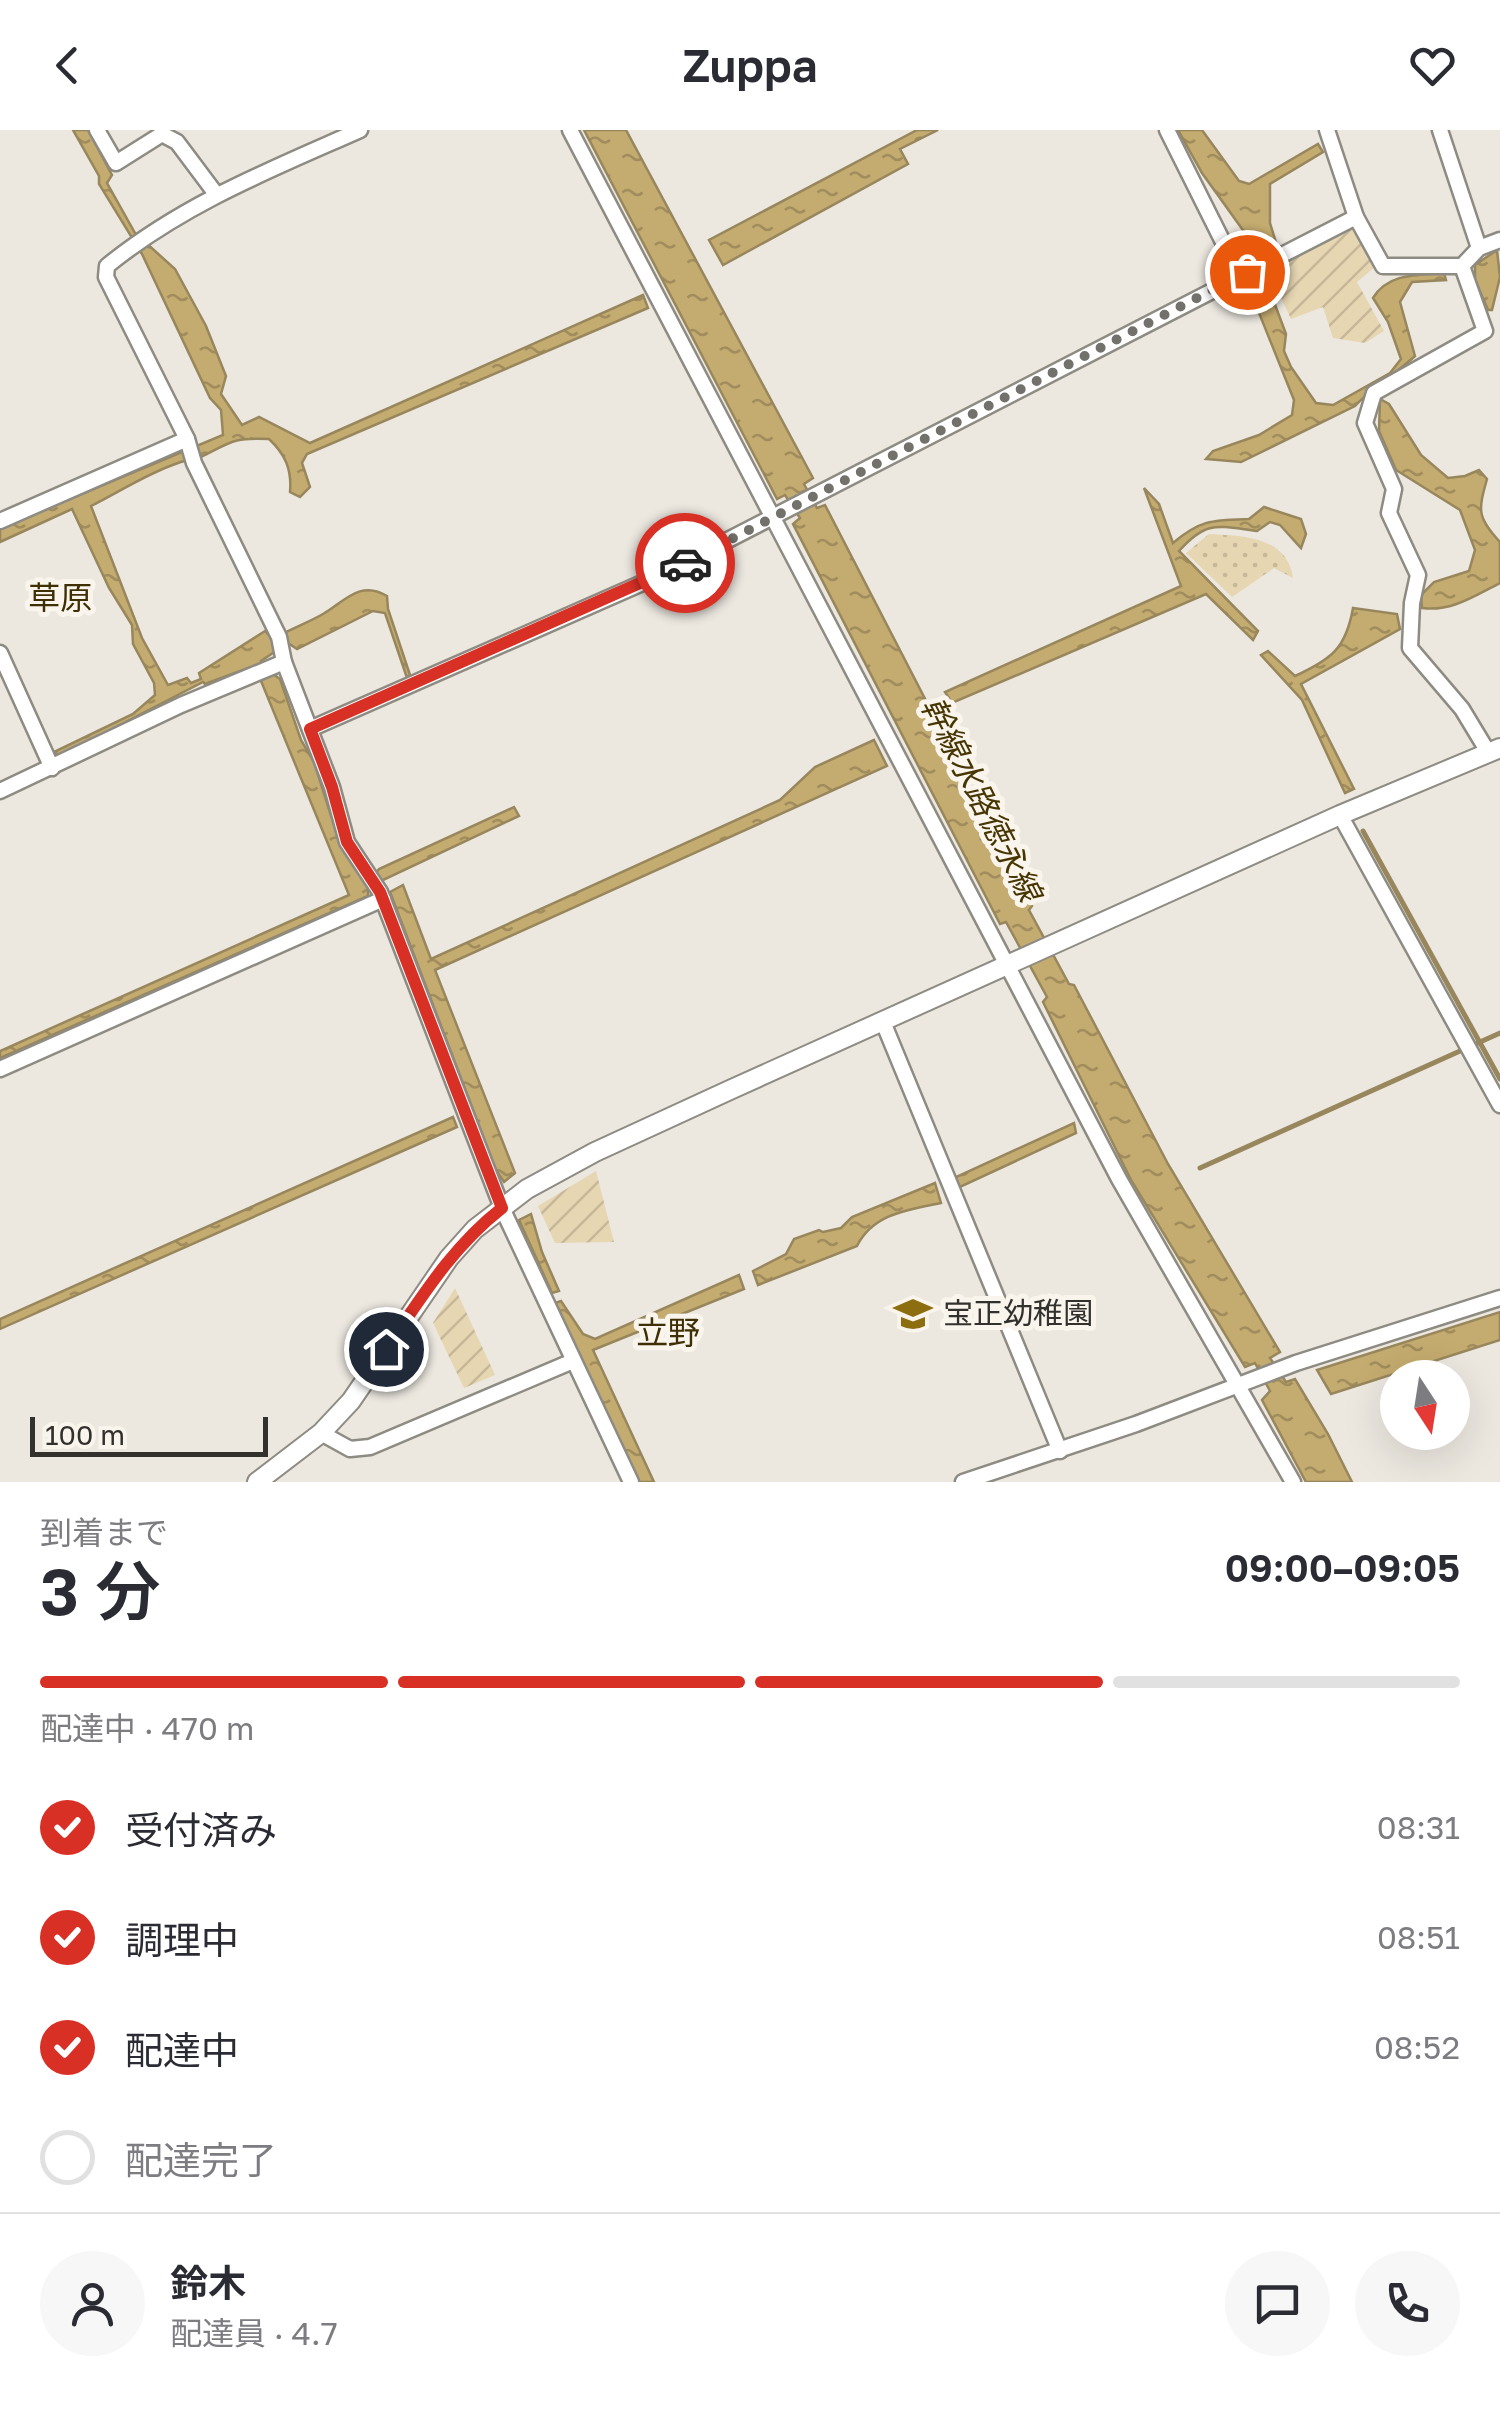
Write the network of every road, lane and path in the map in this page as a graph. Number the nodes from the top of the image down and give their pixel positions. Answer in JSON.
{"nodes":[{"id":1,"x":98,"y":130,"type":"edge"},
{"id":2,"x":360,"y":130,"type":"edge"},
{"id":3,"x":570,"y":130,"type":"edge"},
{"id":4,"x":1167,"y":130,"type":"edge"},
{"id":5,"x":1327,"y":130,"type":"edge"},
{"id":6,"x":1440,"y":130,"type":"edge"},
{"id":7,"x":216,"y":194,"type":"junction"},
{"id":8,"x":1356,"y":217,"type":"junction"},
{"id":9,"x":1500,"y":240,"type":"edge"},
{"id":10,"x":1478,"y":248,"type":"junction"},
{"id":11,"x":1462,"y":266,"type":"junction"},
{"id":12,"x":1243,"y":274,"type":"junction"},
{"id":13,"x":187,"y":439,"type":"junction"},
{"id":14,"x":772,"y":518,"type":"junction"},
{"id":15,"x":0,"y":522,"type":"edge"},
{"id":16,"x":0,"y":652,"type":"edge"},
{"id":17,"x":275,"y":657,"type":"junction"},
{"id":18,"x":310,"y":729,"type":"junction"},
{"id":19,"x":1494,"y":750,"type":"edge"},
{"id":20,"x":52,"y":768,"type":"junction"},
{"id":21,"x":0,"y":791,"type":"edge"},
{"id":22,"x":1340,"y":815,"type":"junction"},
{"id":23,"x":382,"y":898,"type":"junction"},
{"id":24,"x":1009,"y":966,"type":"junction"},
{"id":25,"x":883,"y":1022,"type":"junction"},
{"id":26,"x":0,"y":1068,"type":"edge"},
{"id":27,"x":1500,"y":1104,"type":"edge"},
{"id":28,"x":502,"y":1208,"type":"junction"},
{"id":29,"x":1500,"y":1298,"type":"edge"},
{"id":30,"x":572,"y":1361,"type":"junction"},
{"id":31,"x":1240,"y":1385,"type":"junction"},
{"id":32,"x":321,"y":1433,"type":"junction"},
{"id":33,"x":1060,"y":1452,"type":"junction"},
{"id":34,"x":257,"y":1482,"type":"edge"},
{"id":35,"x":631,"y":1482,"type":"edge"},
{"id":36,"x":963,"y":1482,"type":"edge"},
{"id":37,"x":1293,"y":1482,"type":"edge"}],
"edges":[{"from":1,"to":7,"type":"street"},
{"from":2,"to":7,"type":"street"},
{"from":3,"to":14,"type":"street"},
{"from":4,"to":12,"type":"street"},
{"from":5,"to":8,"type":"street"},
{"from":6,"to":10,"type":"street"},
{"from":7,"to":13,"type":"street"},
{"from":8,"to":11,"type":"street"},
{"from":8,"to":12,"type":"street"},
{"from":9,"to":10,"type":"street"},
{"from":10,"to":11,"type":"street"},
{"from":11,"to":19,"type":"street"},
{"from":12,"to":14,"type":"street"},
{"from":13,"to":15,"type":"street"},
{"from":13,"to":17,"type":"street"},
{"from":14,"to":18,"type":"street"},
{"from":14,"to":24,"type":"street"},
{"from":16,"to":20,"type":"street"},
{"from":17,"to":18,"type":"street"},
{"from":17,"to":20,"type":"street"},
{"from":18,"to":23,"type":"street"},
{"from":19,"to":22,"type":"street"},
{"from":20,"to":21,"type":"street"},
{"from":22,"to":24,"type":"street"},
{"from":22,"to":27,"type":"street"},
{"from":23,"to":26,"type":"street"},
{"from":23,"to":28,"type":"street"},
{"from":24,"to":25,"type":"street"},
{"from":24,"to":31,"type":"street"},
{"from":25,"to":28,"type":"street"},
{"from":25,"to":33,"type":"street"},
{"from":28,"to":30,"type":"street"},
{"from":28,"to":32,"type":"street"},
{"from":29,"to":31,"type":"street"},
{"from":30,"to":32,"type":"street"},
{"from":30,"to":35,"type":"street"},
{"from":31,"to":33,"type":"street"},
{"from":31,"to":37,"type":"street"},
{"from":32,"to":34,"type":"street"},
{"from":33,"to":36,"type":"street"}]}
